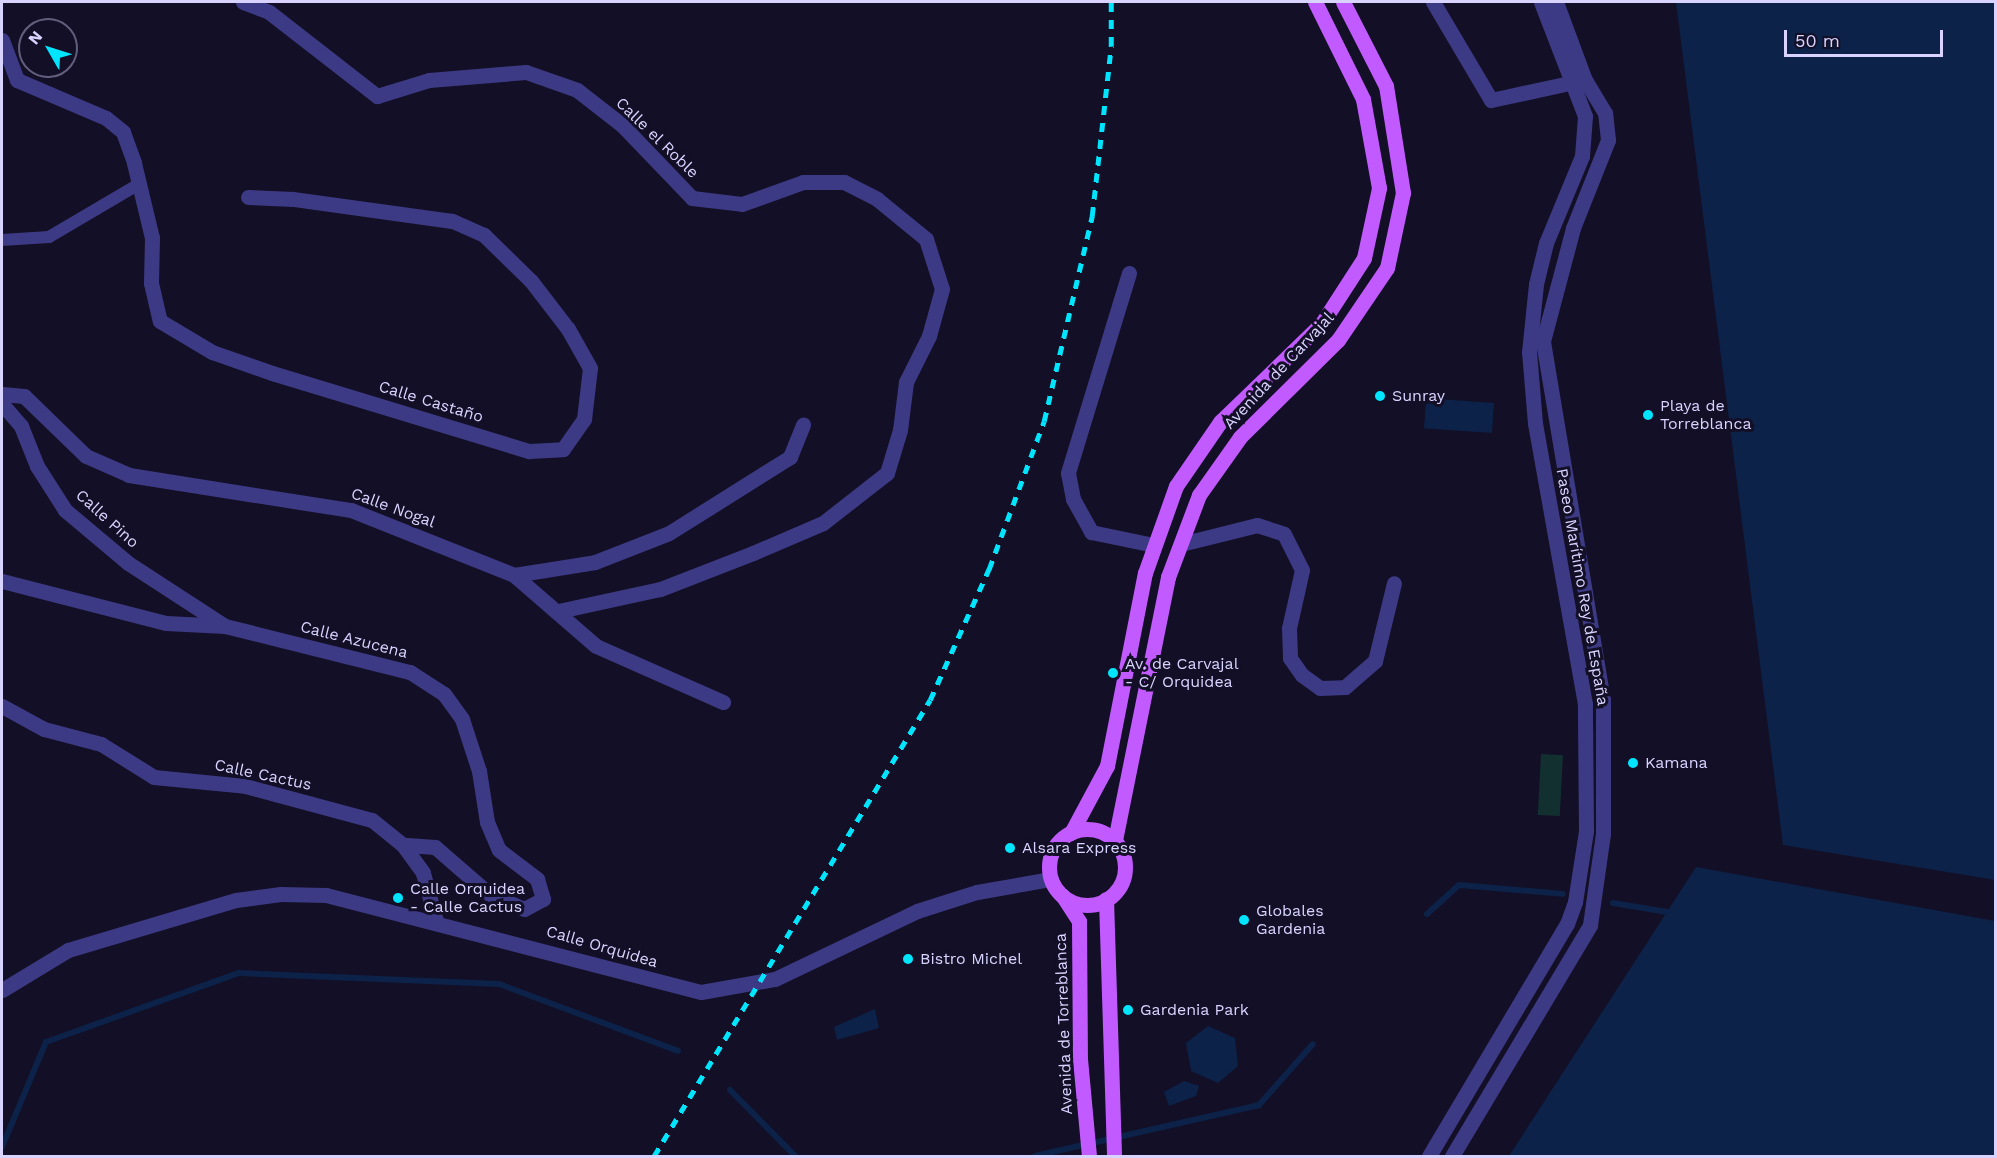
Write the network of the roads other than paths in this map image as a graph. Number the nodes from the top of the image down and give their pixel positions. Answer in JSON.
{"nodes":[{"id":1,"x":243,"y":2,"type":"edge"},
{"id":2,"x":1315,"y":2,"type":"edge"},
{"id":3,"x":1343,"y":2,"type":"edge"},
{"id":4,"x":1433,"y":2,"type":"edge"},
{"id":5,"x":1541,"y":2,"type":"edge"},
{"id":6,"x":1557,"y":2,"type":"edge"},
{"id":7,"x":2,"y":40,"type":"edge"},
{"id":8,"x":1574,"y":82,"type":"junction"},
{"id":9,"x":139,"y":184,"type":"junction"},
{"id":10,"x":248,"y":197,"type":"dead end"},
{"id":11,"x":2,"y":240,"type":"edge"},
{"id":12,"x":1129,"y":273,"type":"dead end"},
{"id":13,"x":2,"y":394,"type":"edge"},
{"id":14,"x":2,"y":404,"type":"edge"},
{"id":15,"x":802,"y":424,"type":"dead end"},
{"id":16,"x":1181,"y":544,"type":"junction"},
{"id":17,"x":1154,"y":545,"type":"junction"},
{"id":18,"x":514,"y":575,"type":"junction"},
{"id":19,"x":2,"y":581,"type":"edge"},
{"id":20,"x":1394,"y":584,"type":"dead end"},
{"id":21,"x":559,"y":610,"type":"junction"},
{"id":22,"x":225,"y":626,"type":"junction"},
{"id":23,"x":723,"y":702,"type":"dead end"},
{"id":24,"x":2,"y":706,"type":"edge"},
{"id":25,"x":1071,"y":832,"type":"junction"},
{"id":26,"x":1115,"y":840,"type":"junction"},
{"id":27,"x":403,"y":845,"type":"junction"},
{"id":28,"x":1051,"y":879,"type":"junction"},
{"id":29,"x":1062,"y":895,"type":"junction"},
{"id":30,"x":1106,"y":899,"type":"junction"},
{"id":31,"x":436,"y":921,"type":"junction"},
{"id":32,"x":2,"y":990,"type":"edge"},
{"id":33,"x":1089,"y":1156,"type":"edge"},
{"id":34,"x":1114,"y":1156,"type":"edge"},
{"id":35,"x":1429,"y":1156,"type":"edge"},
{"id":36,"x":1452,"y":1156,"type":"edge"}],
"edges":[{"from":1,"to":21,"type":"street","name":"Calle el Roble"},
{"from":2,"to":17,"type":"main road","name":"Avenida de Carvajal"},
{"from":3,"to":16,"type":"main road","name":"Avenida de Carvajal"},
{"from":4,"to":8,"type":"street"},
{"from":5,"to":8,"type":"street","name":"Paseo Marítimo Rey de España"},
{"from":6,"to":36,"type":"street"},
{"from":7,"to":9,"type":"street","name":"Calle Castaño"},
{"from":8,"to":35,"type":"street","name":"Paseo Marítimo Rey de España"},
{"from":9,"to":10,"type":"street","name":"Calle Castaño"},
{"from":9,"to":11,"type":"lane"},
{"from":12,"to":17,"type":"street"},
{"from":13,"to":18,"type":"street","name":"Calle Nogal"},
{"from":14,"to":22,"type":"street","name":"Calle Pino"},
{"from":15,"to":18,"type":"street"},
{"from":16,"to":20,"type":"street"},
{"from":16,"to":26,"type":"main road","name":"Avenida de Carvajal"},
{"from":17,"to":25,"type":"main road","name":"Avenida de Carvajal"},
{"from":18,"to":21,"type":"street","name":"Calle Nogal"},
{"from":19,"to":22,"type":"street","name":"Calle Azucena"},
{"from":21,"to":23,"type":"street","name":"Calle Nogal"},
{"from":22,"to":27,"type":"street","name":"Calle Azucena"},
{"from":24,"to":27,"type":"street","name":"Calle Cactus"},
{"from":25,"to":26,"type":"main road"},
{"from":25,"to":28,"type":"main road"},
{"from":26,"to":30,"type":"main road"},
{"from":27,"to":31,"type":"street","name":"Calle Cactus"},
{"from":28,"to":29,"type":"main road"},
{"from":28,"to":31,"type":"street","name":"Calle Orquidea"},
{"from":29,"to":30,"type":"main road"},
{"from":29,"to":33,"type":"main road","name":"Avenida de Torreblanca"},
{"from":30,"to":34,"type":"main road"},
{"from":31,"to":32,"type":"street","name":"Calle Orquidea"}]}
